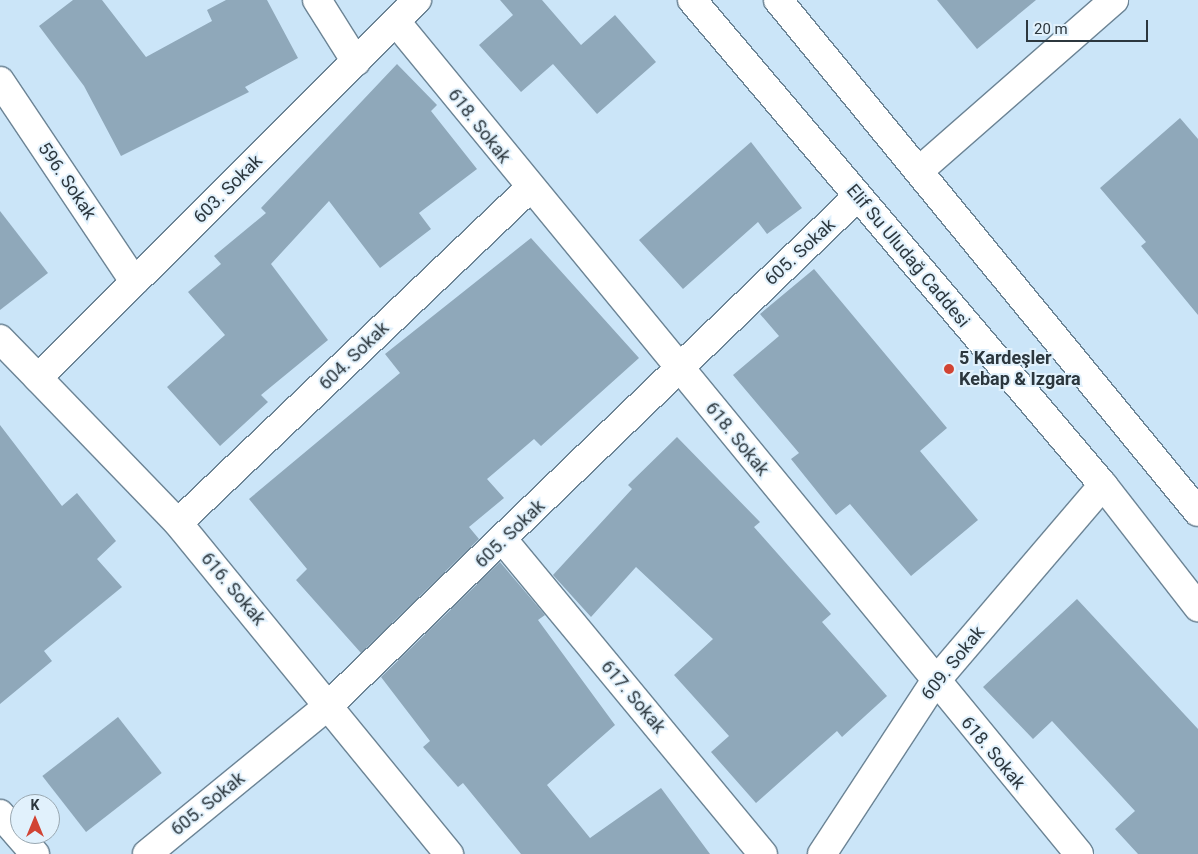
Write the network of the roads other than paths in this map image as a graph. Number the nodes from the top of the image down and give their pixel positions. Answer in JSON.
{"nodes":[{"id":1,"x":317,"y":0,"type":"edge"},
{"id":2,"x":417,"y":0,"type":"edge"},
{"id":3,"x":692,"y":0,"type":"edge"},
{"id":4,"x":778,"y":0,"type":"edge"},
{"id":5,"x":1114,"y":0,"type":"edge"},
{"id":6,"x":397,"y":23,"type":"junction"},
{"id":7,"x":356,"y":62,"type":"junction"},
{"id":8,"x":0,"y":81,"type":"edge"},
{"id":9,"x":920,"y":170,"type":"junction"},
{"id":10,"x":529,"y":189,"type":"junction"},
{"id":11,"x":857,"y":198,"type":"junction"},
{"id":12,"x":134,"y":281,"type":"junction"},
{"id":13,"x":0,"y":339,"type":"edge"},
{"id":14,"x":679,"y":367,"type":"junction"},
{"id":15,"x":38,"y":378,"type":"junction"},
{"id":16,"x":1103,"y":485,"type":"junction"},
{"id":17,"x":1198,"y":512,"type":"edge"},
{"id":18,"x":178,"y":523,"type":"junction"},
{"id":19,"x":504,"y":541,"type":"junction"},
{"id":20,"x":1198,"y":607,"type":"edge"},
{"id":21,"x":934,"y":683,"type":"junction"},
{"id":22,"x":329,"y":705,"type":"junction"},
{"id":23,"x":0,"y":814,"type":"edge"},
{"id":24,"x":35,"y":854,"type":"edge"},
{"id":25,"x":147,"y":854,"type":"edge"},
{"id":26,"x":449,"y":854,"type":"edge"},
{"id":27,"x":763,"y":854,"type":"edge"},
{"id":28,"x":822,"y":854,"type":"edge"},
{"id":29,"x":1078,"y":854,"type":"edge"}],
"edges":[{"from":1,"to":7,"type":"street"},
{"from":2,"to":6,"type":"street","name":"603. Sokak"},
{"from":3,"to":11,"type":"street","name":"Elif Su Uludağ Caddesi"},
{"from":4,"to":9,"type":"street"},
{"from":5,"to":9,"type":"street"},
{"from":6,"to":7,"type":"street","name":"603. Sokak"},
{"from":6,"to":10,"type":"street","name":"618. Sokak"},
{"from":7,"to":12,"type":"street","name":"603. Sokak"},
{"from":8,"to":12,"type":"street","name":"596. Sokak"},
{"from":9,"to":17,"type":"street"},
{"from":10,"to":14,"type":"street","name":"618. Sokak"},
{"from":10,"to":18,"type":"street","name":"604. Sokak"},
{"from":11,"to":14,"type":"street","name":"605. Sokak"},
{"from":11,"to":16,"type":"street","name":"Elif Su Uludağ Caddesi"},
{"from":12,"to":15,"type":"street","name":"603. Sokak"},
{"from":13,"to":15,"type":"street","name":"616. Sokak"},
{"from":14,"to":19,"type":"street","name":"605. Sokak"},
{"from":14,"to":21,"type":"street","name":"618. Sokak"},
{"from":15,"to":18,"type":"street","name":"616. Sokak"},
{"from":16,"to":20,"type":"street","name":"Elif Su Uludağ Caddesi"},
{"from":16,"to":21,"type":"street","name":"609. Sokak"},
{"from":18,"to":22,"type":"street","name":"616. Sokak"},
{"from":19,"to":22,"type":"street","name":"605. Sokak"},
{"from":19,"to":27,"type":"street","name":"617. Sokak"},
{"from":21,"to":28,"type":"street","name":"609. Sokak"},
{"from":21,"to":29,"type":"street","name":"618. Sokak"},
{"from":22,"to":25,"type":"street","name":"605. Sokak"},
{"from":22,"to":26,"type":"street","name":"616. Sokak"},
{"from":23,"to":24,"type":"street"}]}
